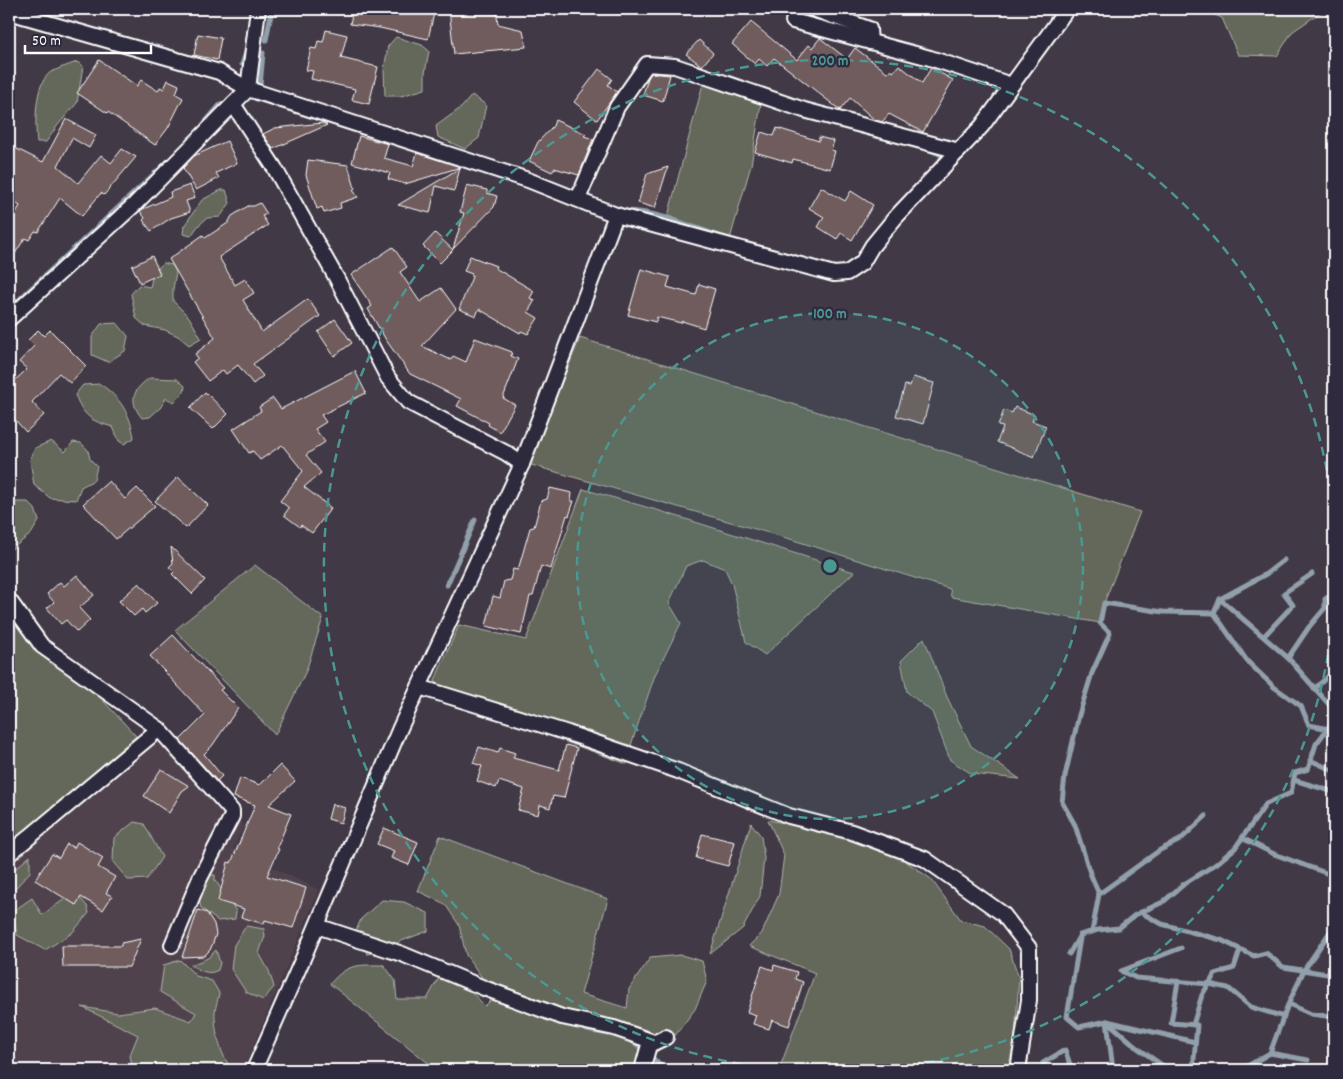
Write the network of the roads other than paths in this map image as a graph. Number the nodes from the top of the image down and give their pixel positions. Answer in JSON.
{"nodes":[{"id":1,"x":258,"y":9,"type":"edge"},
{"id":2,"x":813,"y":9,"type":"edge"},
{"id":3,"x":1067,"y":9,"type":"edge"},
{"id":4,"x":9,"y":12,"type":"edge"},
{"id":5,"x":793,"y":21,"type":"dead end"},
{"id":6,"x":870,"y":42,"type":"junction"},
{"id":7,"x":1011,"y":85,"type":"junction"},
{"id":8,"x":248,"y":89,"type":"junction"},
{"id":9,"x":233,"y":104,"type":"junction"},
{"id":10,"x":959,"y":151,"type":"junction"},
{"id":11,"x":578,"y":199,"type":"junction"},
{"id":12,"x":616,"y":215,"type":"junction"},
{"id":13,"x":9,"y":319,"type":"edge"},
{"id":14,"x":522,"y":464,"type":"junction"},
{"id":15,"x":9,"y":600,"type":"edge"},
{"id":16,"x":419,"y":687,"type":"junction"},
{"id":17,"x":159,"y":729,"type":"junction"},
{"id":18,"x":9,"y":854,"type":"edge"},
{"id":19,"x":317,"y":926,"type":"junction"},
{"id":20,"x":172,"y":945,"type":"dead end"},
{"id":21,"x":254,"y":1070,"type":"edge"},
{"id":22,"x":642,"y":1070,"type":"edge"},
{"id":23,"x":1018,"y":1070,"type":"edge"}],
"edges":[{"from":1,"to":8,"type":"street"},
{"from":2,"to":6,"type":"street"},
{"from":3,"to":7,"type":"street"},
{"from":4,"to":8,"type":"street"},
{"from":5,"to":6,"type":"street"},
{"from":6,"to":7,"type":"street"},
{"from":7,"to":10,"type":"street"},
{"from":8,"to":9,"type":"street"},
{"from":8,"to":11,"type":"street"},
{"from":9,"to":13,"type":"street"},
{"from":9,"to":14,"type":"street"},
{"from":10,"to":11,"type":"street"},
{"from":10,"to":12,"type":"street"},
{"from":11,"to":12,"type":"street"},
{"from":12,"to":14,"type":"street"},
{"from":14,"to":16,"type":"street"},
{"from":15,"to":17,"type":"street"},
{"from":16,"to":19,"type":"street"},
{"from":16,"to":23,"type":"street"},
{"from":17,"to":18,"type":"street"},
{"from":17,"to":20,"type":"street"},
{"from":19,"to":21,"type":"street"},
{"from":19,"to":22,"type":"street"}]}
